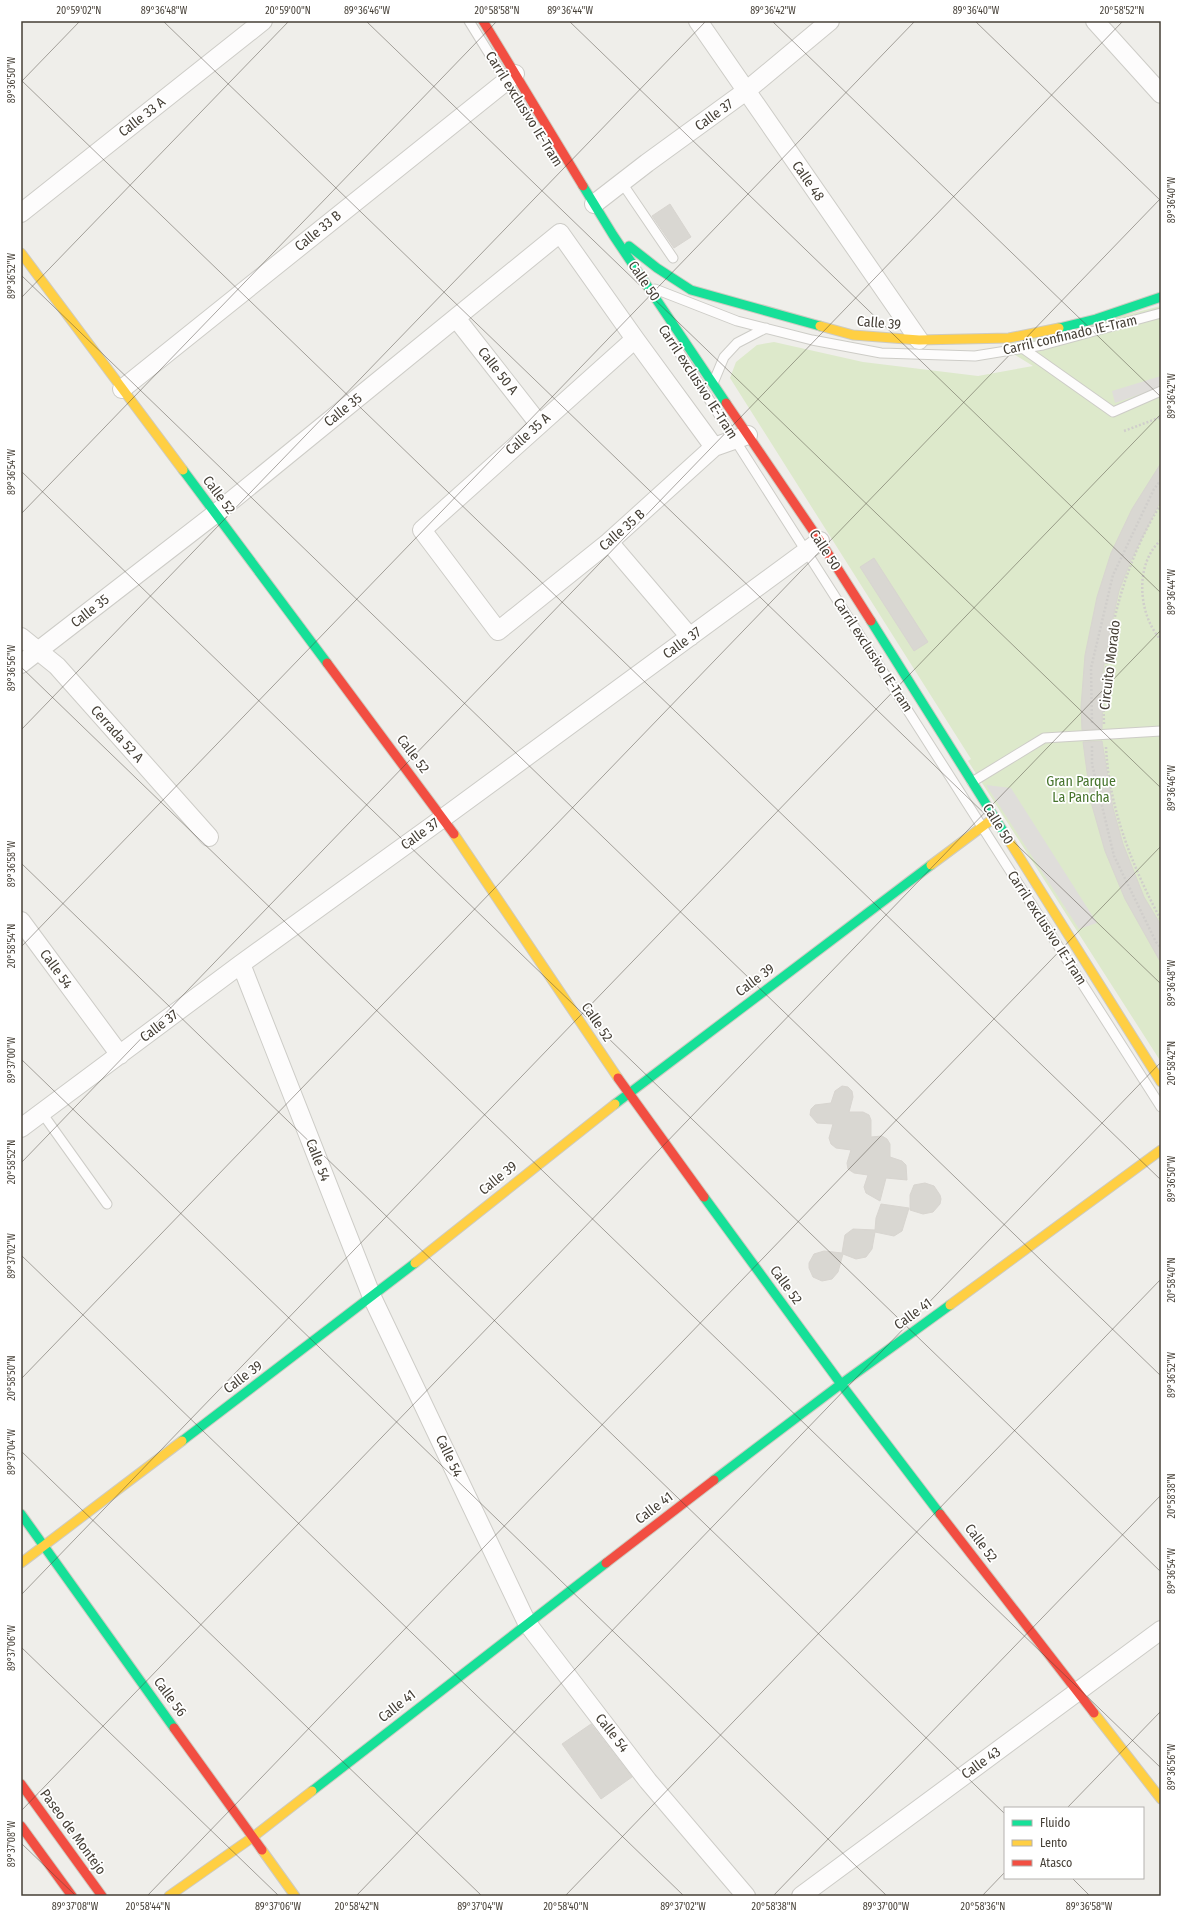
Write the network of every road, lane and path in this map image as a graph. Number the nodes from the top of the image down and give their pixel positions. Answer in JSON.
{"nodes":[{"id":1,"x":263,"y":21,"type":"edge"},
{"id":2,"x":469,"y":21,"type":"edge"},
{"id":3,"x":483,"y":21,"type":"edge"},
{"id":4,"x":698,"y":21,"type":"edge"},
{"id":5,"x":830,"y":21,"type":"edge"},
{"id":6,"x":1095,"y":21,"type":"edge"},
{"id":7,"x":510,"y":78,"type":"junction"},
{"id":8,"x":746,"y":91,"type":"junction"},
{"id":9,"x":1161,"y":94,"type":"edge"},
{"id":10,"x":536,"y":128,"type":"dead end"},
{"id":11,"x":553,"y":154,"type":"dead end"},
{"id":12,"x":622,"y":183,"type":"junction"},
{"id":13,"x":594,"y":204,"type":"junction"},
{"id":14,"x":21,"y":213,"type":"edge"},
{"id":15,"x":613,"y":235,"type":"junction"},
{"id":16,"x":21,"y":253,"type":"edge"},
{"id":17,"x":673,"y":258,"type":"dead end"},
{"id":18,"x":634,"y":281,"type":"junction"},
{"id":19,"x":649,"y":287,"type":"junction"},
{"id":20,"x":1161,"y":298,"type":"edge"},
{"id":21,"x":1161,"y":313,"type":"edge"},
{"id":22,"x":456,"y":318,"type":"junction"},
{"id":23,"x":658,"y":320,"type":"dead end"},
{"id":24,"x":766,"y":328,"type":"junction"},
{"id":25,"x":1009,"y":338,"type":"junction"},
{"id":26,"x":671,"y":339,"type":"dead end"},
{"id":27,"x":635,"y":340,"type":"junction"},
{"id":28,"x":919,"y":340,"type":"junction"},
{"id":29,"x":1024,"y":349,"type":"junction"},
{"id":30,"x":714,"y":383,"type":"junction"},
{"id":31,"x":122,"y":389,"type":"junction"},
{"id":32,"x":1161,"y":391,"type":"edge"},
{"id":33,"x":708,"y":397,"type":"junction"},
{"id":34,"x":1161,"y":417,"type":"edge"},
{"id":35,"x":539,"y":424,"type":"junction"},
{"id":36,"x":1124,"y":431,"type":"dead end"},
{"id":37,"x":742,"y":437,"type":"junction"},
{"id":38,"x":714,"y":447,"type":"junction"},
{"id":39,"x":1161,"y":480,"type":"edge"},
{"id":40,"x":1161,"y":504,"type":"edge"},
{"id":41,"x":215,"y":514,"type":"junction"},
{"id":42,"x":1161,"y":540,"type":"edge"},
{"id":43,"x":609,"y":542,"type":"junction"},
{"id":44,"x":813,"y":546,"type":"junction"},
{"id":45,"x":498,"y":631,"type":"joint"},
{"id":46,"x":690,"y":636,"type":"junction"},
{"id":47,"x":1160,"y":636,"type":"edge"},
{"id":48,"x":21,"y":637,"type":"edge"},
{"id":49,"x":1161,"y":640,"type":"edge"},
{"id":50,"x":38,"y":651,"type":"junction"},
{"id":51,"x":21,"y":664,"type":"edge"},
{"id":52,"x":1161,"y":731,"type":"edge"},
{"id":53,"x":1105,"y":734,"type":"junction"},
{"id":54,"x":1092,"y":735,"type":"junction"},
{"id":55,"x":972,"y":782,"type":"junction"},
{"id":56,"x":443,"y":818,"type":"junction"},
{"id":57,"x":994,"y":818,"type":"junction"},
{"id":58,"x":982,"y":827,"type":"junction"},
{"id":59,"x":209,"y":837,"type":"dead end"},
{"id":60,"x":1161,"y":920,"type":"edge"},
{"id":61,"x":21,"y":921,"type":"edge"},
{"id":62,"x":1161,"y":948,"type":"edge"},
{"id":63,"x":241,"y":964,"type":"junction"},
{"id":64,"x":120,"y":1055,"type":"junction"},
{"id":65,"x":1161,"y":1082,"type":"edge"},
{"id":66,"x":628,"y":1093,"type":"junction"},
{"id":67,"x":1161,"y":1107,"type":"edge"},
{"id":68,"x":42,"y":1113,"type":"junction"},
{"id":69,"x":21,"y":1128,"type":"edge"},
{"id":70,"x":1161,"y":1150,"type":"edge"},
{"id":71,"x":107,"y":1204,"type":"dead end"},
{"id":72,"x":372,"y":1297,"type":"junction"},
{"id":73,"x":841,"y":1384,"type":"junction"},
{"id":74,"x":21,"y":1514,"type":"edge"},
{"id":75,"x":44,"y":1545,"type":"junction"},
{"id":76,"x":21,"y":1563,"type":"edge"},
{"id":77,"x":527,"y":1623,"type":"junction"},
{"id":78,"x":1161,"y":1630,"type":"edge"},
{"id":79,"x":1077,"y":1692,"type":"junction"},
{"id":80,"x":21,"y":1784,"type":"edge"},
{"id":81,"x":1161,"y":1798,"type":"edge"},
{"id":82,"x":21,"y":1826,"type":"edge"},
{"id":83,"x":253,"y":1837,"type":"junction"},
{"id":84,"x":72,"y":1896,"type":"edge"},
{"id":85,"x":102,"y":1896,"type":"edge"},
{"id":86,"x":169,"y":1896,"type":"edge"},
{"id":87,"x":295,"y":1896,"type":"edge"},
{"id":88,"x":746,"y":1896,"type":"edge"},
{"id":89,"x":801,"y":1896,"type":"edge"}],
"edges":[{"from":1,"to":14,"type":"street","name":"Calle 33 A"},
{"from":2,"to":7,"type":"lane","name":"Carril exclusivo IE-Tram"},
{"from":3,"to":7,"type":"main road","name":"Calle 50"},
{"from":4,"to":8,"type":"street","name":"Calle 48"},
{"from":5,"to":8,"type":"street","name":"Calle 37"},
{"from":6,"to":9,"type":"street"},
{"from":7,"to":10,"type":"lane","name":"Carril exclusivo IE-Tram"},
{"from":7,"to":13,"type":"main road","name":"Calle 50"},
{"from":7,"to":31,"type":"street","name":"Calle 33 B"},
{"from":8,"to":12,"type":"street","name":"Calle 37"},
{"from":8,"to":28,"type":"street","name":"Calle 48"},
{"from":11,"to":18,"type":"lane","name":"Carril exclusivo IE-Tram"},
{"from":12,"to":13,"type":"street","name":"Calle 37"},
{"from":12,"to":17,"type":"lane"},
{"from":13,"to":15,"type":"main road","name":"Calle 50"},
{"from":15,"to":19,"type":"main road","name":"Calle 50"},
{"from":15,"to":28,"type":"main road","name":"Calle 39"},
{"from":16,"to":31,"type":"main road","name":"Calle 52"},
{"from":18,"to":19,"type":"lane","name":"Carril confinado IE-Tram"},
{"from":18,"to":23,"type":"lane","name":"Carril exclusivo IE-Tram"},
{"from":19,"to":24,"type":"lane","name":"Carril confinado IE-Tram"},
{"from":19,"to":30,"type":"main road","name":"Calle 50"},
{"from":20,"to":25,"type":"main road","name":"Calle 39"},
{"from":21,"to":29,"type":"lane","name":"Carril confinado IE-Tram"},
{"from":22,"to":27,"type":"street","name":"Calle 35"},
{"from":22,"to":35,"type":"street","name":"Calle 50 A"},
{"from":22,"to":41,"type":"street","name":"Calle 35"},
{"from":24,"to":29,"type":"lane","name":"Carril confinado IE-Tram"},
{"from":24,"to":30,"type":"lane"},
{"from":25,"to":28,"type":"main road","name":"Calle 39"},
{"from":25,"to":29,"type":"lane"},
{"from":26,"to":33,"type":"lane","name":"Carril exclusivo IE-Tram"},
{"from":27,"to":35,"type":"street","name":"Calle 35 A"},
{"from":27,"to":38,"type":"street"},
{"from":29,"to":32,"type":"lane"},
{"from":30,"to":33,"type":"lane"},
{"from":30,"to":37,"type":"main road","name":"Calle 50"},
{"from":31,"to":41,"type":"main road","name":"Calle 52"},
{"from":33,"to":37,"type":"lane","name":"Carril exclusivo IE-Tram"},
{"from":34,"to":36,"type":"path"},
{"from":35,"to":45,"type":"street","name":"Calle 35 A"},
{"from":37,"to":38,"type":"street","name":"Calle 35 B"},
{"from":37,"to":44,"type":"main road","name":"Calle 50"},
{"from":37,"to":44,"type":"lane","name":"Carril exclusivo IE-Tram"},
{"from":38,"to":43,"type":"street","name":"Calle 35 B"},
{"from":39,"to":54,"type":"path"},
{"from":40,"to":53,"type":"path","name":"Circuito Morado"},
{"from":41,"to":50,"type":"street","name":"Calle 35"},
{"from":41,"to":56,"type":"main road","name":"Calle 52"},
{"from":42,"to":47,"type":"path"},
{"from":43,"to":45,"type":"street","name":"Calle 35 B"},
{"from":43,"to":46,"type":"street"},
{"from":44,"to":46,"type":"street","name":"Calle 37"},
{"from":44,"to":55,"type":"main road","name":"Calle 50"},
{"from":44,"to":58,"type":"lane","name":"Carril exclusivo IE-Tram"},
{"from":46,"to":56,"type":"street","name":"Calle 37"},
{"from":47,"to":49,"type":"path"},
{"from":48,"to":50,"type":"street","name":"Cerrada 52 A"},
{"from":50,"to":51,"type":"street","name":"Calle 35"},
{"from":50,"to":59,"type":"street","name":"Cerrada 52 A"},
{"from":52,"to":53,"type":"lane"},
{"from":53,"to":54,"type":"lane"},
{"from":53,"to":60,"type":"path","name":"Circuito Morado"},
{"from":54,"to":55,"type":"lane"},
{"from":54,"to":62,"type":"path"},
{"from":55,"to":57,"type":"main road","name":"Calle 50"},
{"from":56,"to":63,"type":"street","name":"Calle 37"},
{"from":56,"to":66,"type":"main road","name":"Calle 52"},
{"from":57,"to":58,"type":"main road","name":"Calle 39"},
{"from":57,"to":65,"type":"main road","name":"Calle 50"},
{"from":58,"to":66,"type":"main road","name":"Calle 39"},
{"from":58,"to":67,"type":"lane","name":"Carril exclusivo IE-Tram"},
{"from":61,"to":64,"type":"street","name":"Calle 54"},
{"from":63,"to":64,"type":"street","name":"Calle 37"},
{"from":63,"to":72,"type":"street","name":"Calle 54"},
{"from":64,"to":68,"type":"street","name":"Calle 37"},
{"from":66,"to":72,"type":"main road","name":"Calle 39"},
{"from":66,"to":73,"type":"main road","name":"Calle 52"},
{"from":68,"to":69,"type":"street","name":"Calle 37"},
{"from":68,"to":71,"type":"lane"},
{"from":70,"to":73,"type":"main road","name":"Calle 41"},
{"from":72,"to":75,"type":"main road","name":"Calle 39"},
{"from":72,"to":77,"type":"street","name":"Calle 54"},
{"from":73,"to":77,"type":"main road","name":"Calle 41"},
{"from":73,"to":79,"type":"main road","name":"Calle 52"},
{"from":74,"to":75,"type":"main road","name":"Calle 56"},
{"from":75,"to":76,"type":"main road","name":"Calle 39"},
{"from":75,"to":83,"type":"main road","name":"Calle 56"},
{"from":77,"to":83,"type":"main road","name":"Calle 41"},
{"from":77,"to":88,"type":"street","name":"Calle 54"},
{"from":78,"to":79,"type":"street","name":"Calle 43"},
{"from":79,"to":81,"type":"main road","name":"Calle 52"},
{"from":79,"to":89,"type":"street","name":"Calle 43"},
{"from":80,"to":85,"type":"main road","name":"Paseo de Montejo"},
{"from":82,"to":84,"type":"main road"},
{"from":83,"to":86,"type":"main road","name":"Calle 41"},
{"from":83,"to":87,"type":"main road","name":"Calle 56"}]}
